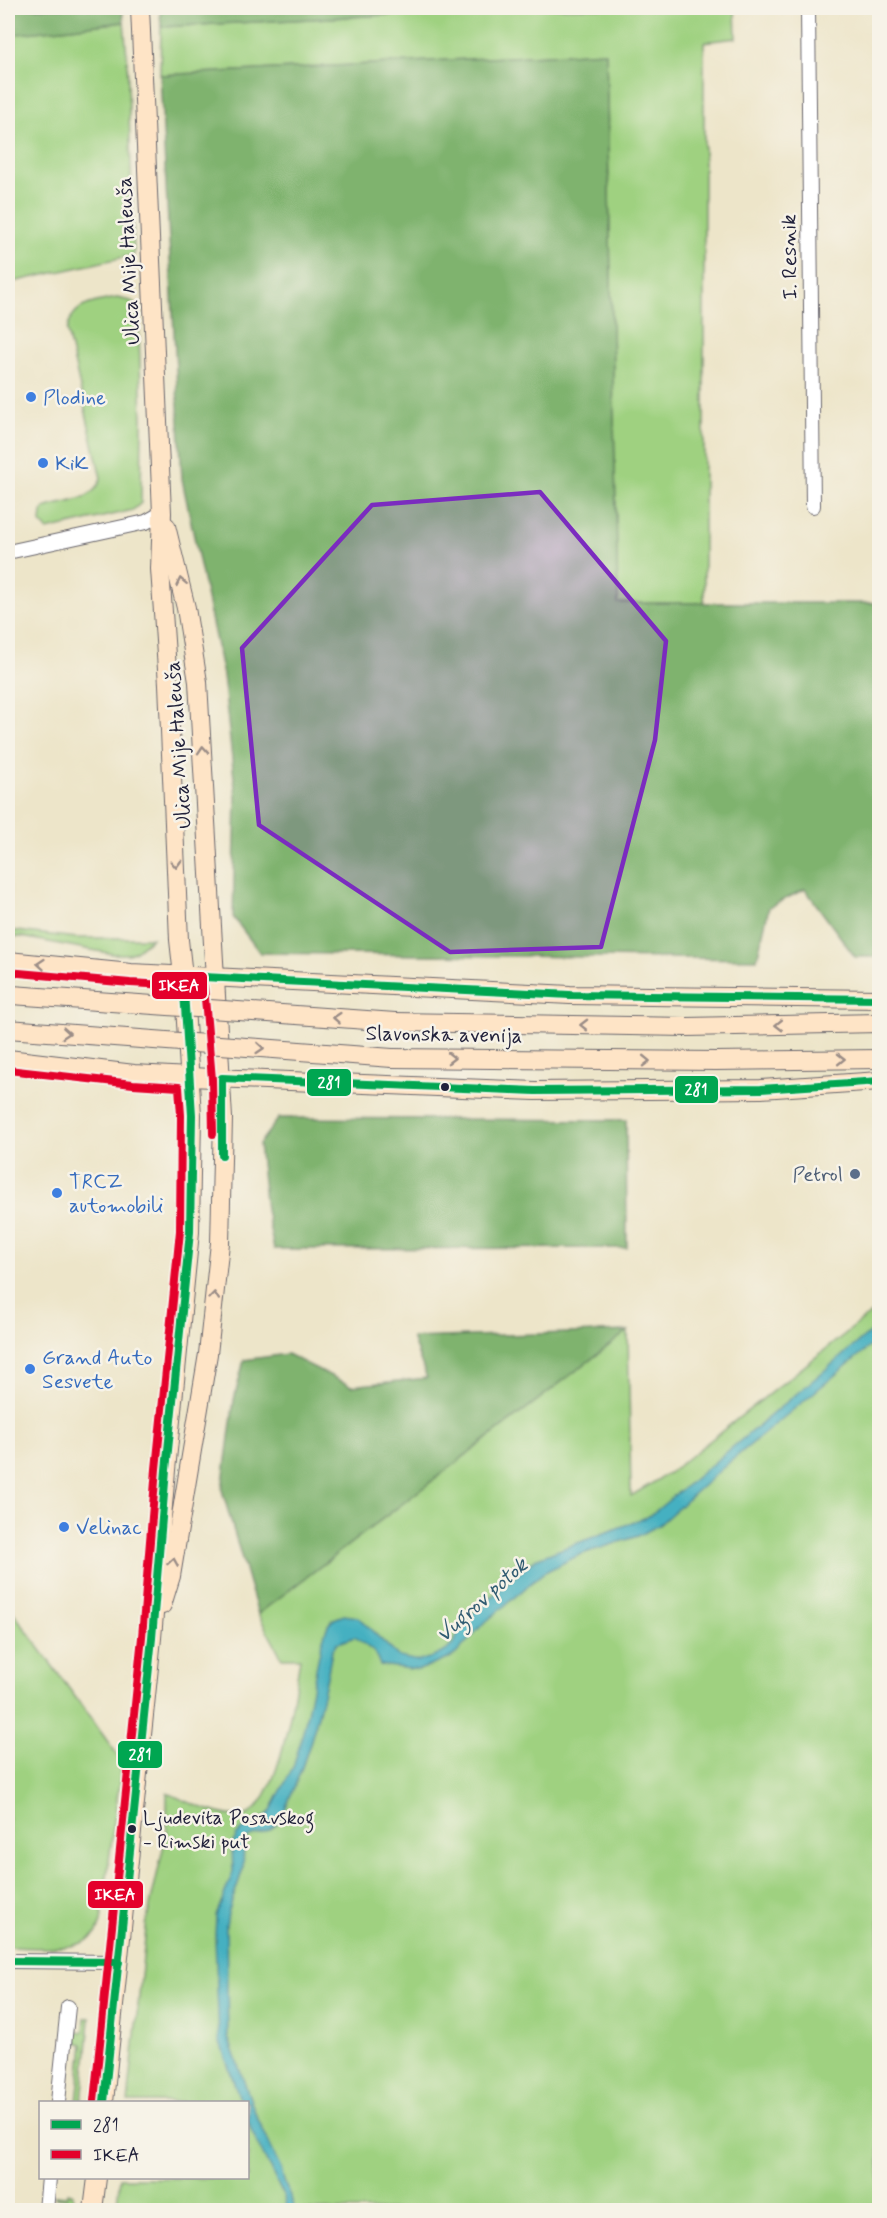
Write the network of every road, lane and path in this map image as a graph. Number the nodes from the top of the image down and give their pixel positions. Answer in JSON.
{"nodes":[{"id":1,"x":140,"y":8,"type":"edge"},
{"id":2,"x":808,"y":8,"type":"edge"},
{"id":3,"x":813,"y":506,"type":"dead end"},
{"id":4,"x":162,"y":513,"type":"junction"},
{"id":5,"x":8,"y":552,"type":"edge"},
{"id":6,"x":8,"y":961,"type":"edge"},
{"id":7,"x":183,"y":976,"type":"junction"},
{"id":8,"x":214,"y":977,"type":"junction"},
{"id":9,"x":10,"y":994,"type":"edge"},
{"id":10,"x":879,"y":999,"type":"edge"},
{"id":11,"x":879,"y":1023,"type":"edge"},
{"id":12,"x":8,"y":1029,"type":"edge"},
{"id":13,"x":8,"y":1059,"type":"edge"},
{"id":14,"x":879,"y":1059,"type":"edge"},
{"id":15,"x":189,"y":1077,"type":"junction"},
{"id":16,"x":222,"y":1078,"type":"junction"},
{"id":17,"x":879,"y":1081,"type":"edge"},
{"id":18,"x":152,"y":1638,"type":"junction"},
{"id":19,"x":8,"y":1961,"type":"edge"},
{"id":20,"x":119,"y":1962,"type":"junction"},
{"id":21,"x":68,"y":2007,"type":"dead end"},
{"id":22,"x":58,"y":2101,"type":"edge"},
{"id":23,"x":104,"y":2101,"type":"edge"},
{"id":24,"x":49,"y":2179,"type":"edge"},
{"id":25,"x":97,"y":2179,"type":"edge"},
{"id":26,"x":46,"y":2211,"type":"edge"},
{"id":27,"x":93,"y":2211,"type":"edge"}],
"edges":[{"from":1,"to":4,"type":"main road","name":"Ulica Mije Haleuša"},
{"from":2,"to":3,"type":"street","name":"I. Resnik"},
{"from":4,"to":5,"type":"street"},
{"from":4,"to":7,"type":"main road","name":"Ulica Mije Haleuša","one_way":true},
{"from":8,"to":4,"type":"main road","name":"Ulica Mije Haleuša","one_way":true},
{"from":7,"to":6,"type":"main road","one_way":true},
{"from":7,"to":8,"type":"main road"},
{"from":7,"to":15,"type":"main road","name":"Ulica Mije Haleuša"},
{"from":8,"to":10,"type":"main road"},
{"from":8,"to":16,"type":"main road","name":"Ulica Mije Haleuša"},
{"from":11,"to":9,"type":"main road","name":"Slavonska avenija","one_way":true,"bridge":true},
{"from":12,"to":14,"type":"main road","name":"Slavonska avenija","one_way":true,"bridge":true},
{"from":13,"to":15,"type":"main road"},
{"from":15,"to":16,"type":"main road"},
{"from":15,"to":18,"type":"main road","name":"Ulica Mije Haleuša"},
{"from":16,"to":17,"type":"main road"},
{"from":18,"to":16,"type":"main road","name":"Ulica Mije Haleuša","one_way":true},
{"from":18,"to":20,"type":"main road"},
{"from":19,"to":20,"type":"street"},
{"from":20,"to":23,"type":"main road"},
{"from":21,"to":22,"type":"street"},
{"from":24,"to":26,"type":"street"},
{"from":25,"to":27,"type":"main road"}]}
